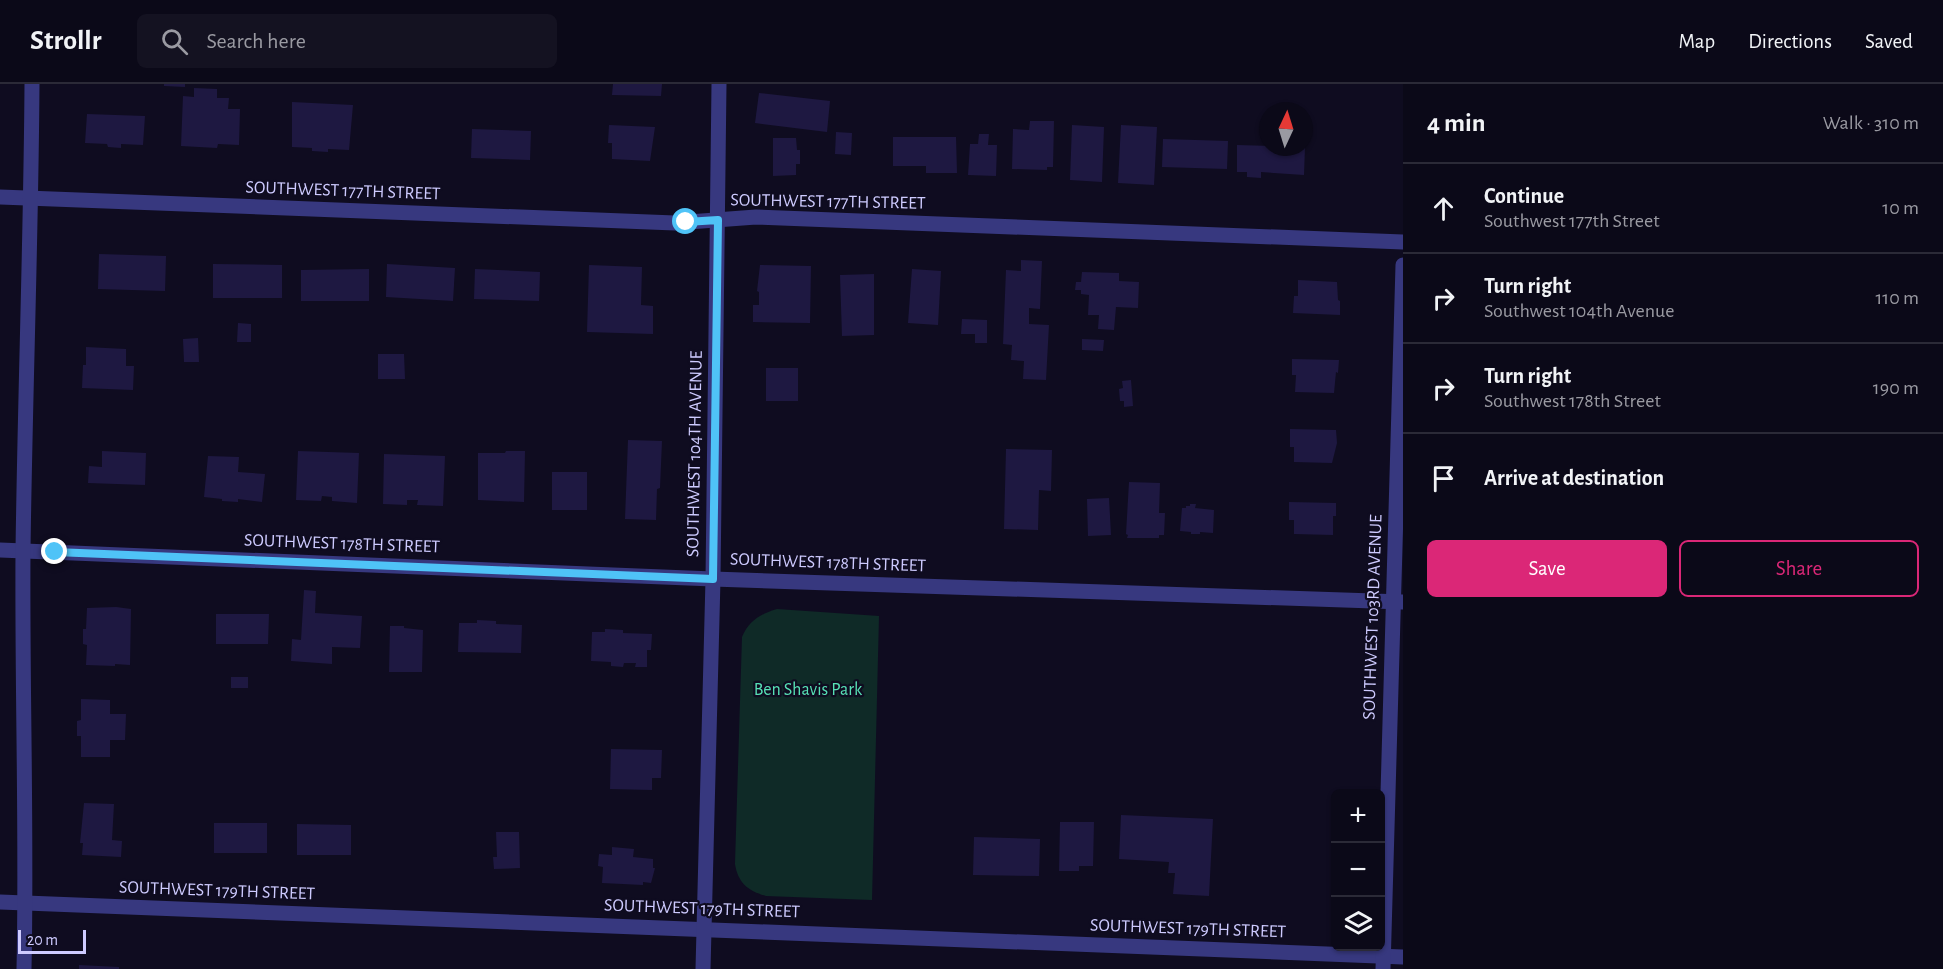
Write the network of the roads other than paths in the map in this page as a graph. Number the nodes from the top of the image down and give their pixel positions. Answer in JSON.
{"nodes":[{"id":1,"x":32,"y":84,"type":"edge"},
{"id":2,"x":719,"y":84,"type":"edge"},
{"id":3,"x":0,"y":197,"type":"edge"},
{"id":4,"x":31,"y":198,"type":"junction"},
{"id":5,"x":718,"y":220,"type":"junction"},
{"id":6,"x":1403,"y":242,"type":"edge"},
{"id":7,"x":1403,"y":266,"type":"edge"},
{"id":8,"x":0,"y":550,"type":"edge"},
{"id":9,"x":23,"y":551,"type":"junction"},
{"id":10,"x":713,"y":579,"type":"junction"},
{"id":11,"x":1398,"y":602,"type":"edge"},
{"id":12,"x":0,"y":902,"type":"edge"},
{"id":13,"x":25,"y":903,"type":"junction"},
{"id":14,"x":703,"y":929,"type":"junction"},
{"id":15,"x":1403,"y":957,"type":"edge"},
{"id":16,"x":1383,"y":962,"type":"edge"},
{"id":17,"x":24,"y":969,"type":"edge"},
{"id":18,"x":703,"y":969,"type":"edge"}],
"edges":[{"from":1,"to":4,"type":"street"},
{"from":2,"to":5,"type":"street","name":"SOUTHWEST 104TH AVENUE"},
{"from":3,"to":4,"type":"street","name":"SOUTHWEST 177TH STREET"},
{"from":4,"to":5,"type":"street","name":"SOUTHWEST 177TH STREET"},
{"from":4,"to":9,"type":"street"},
{"from":5,"to":6,"type":"street","name":"SOUTHWEST 177TH STREET"},
{"from":5,"to":10,"type":"street","name":"SOUTHWEST 104TH AVENUE"},
{"from":7,"to":11,"type":"street","name":"SOUTHWEST 103RD AVENUE"},
{"from":8,"to":9,"type":"street","name":"SOUTHWEST 178TH STREET"},
{"from":9,"to":10,"type":"street","name":"SOUTHWEST 178TH STREET"},
{"from":9,"to":13,"type":"street"},
{"from":10,"to":11,"type":"street","name":"SOUTHWEST 178TH STREET"},
{"from":10,"to":14,"type":"street","name":"SOUTHWEST 104TH AVENUE"},
{"from":11,"to":16,"type":"street","name":"SOUTHWEST 103RD AVENUE"},
{"from":12,"to":13,"type":"street","name":"SOUTHWEST 179TH STREET"},
{"from":13,"to":14,"type":"street","name":"SOUTHWEST 179TH STREET"},
{"from":13,"to":17,"type":"street"},
{"from":14,"to":16,"type":"street","name":"SOUTHWEST 179TH STREET"},
{"from":14,"to":18,"type":"street","name":"SOUTHWEST 104TH AVENUE"},
{"from":15,"to":16,"type":"street","name":"SOUTHWEST 179TH STREET"}]}
